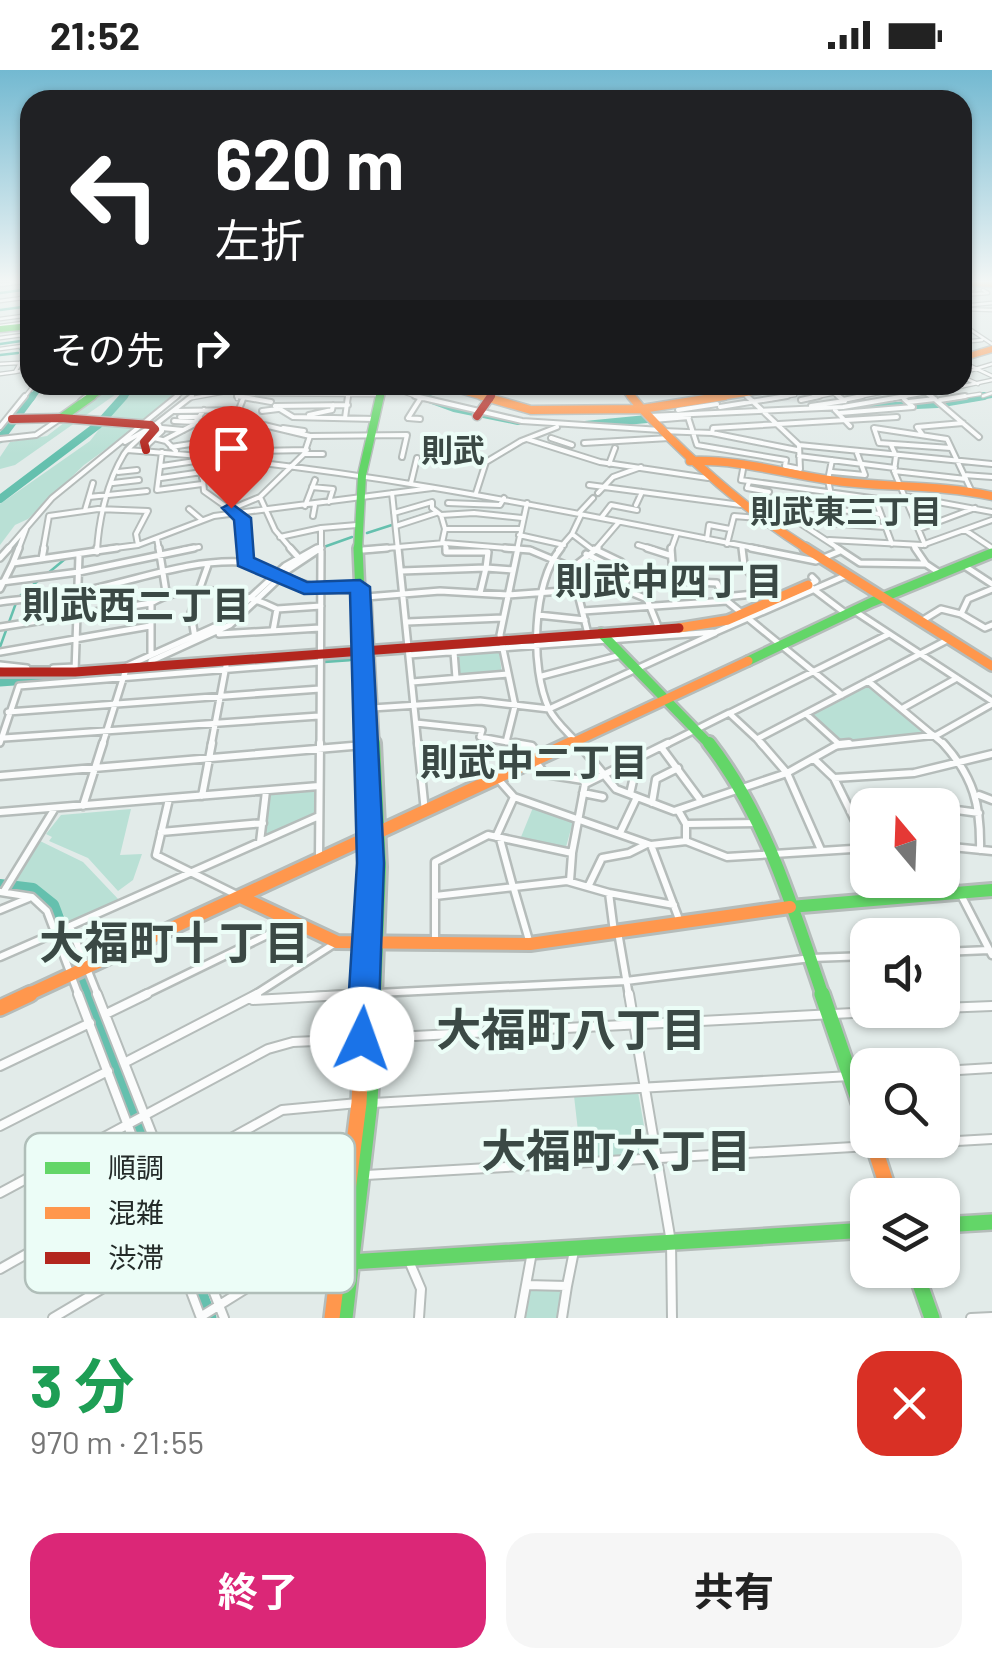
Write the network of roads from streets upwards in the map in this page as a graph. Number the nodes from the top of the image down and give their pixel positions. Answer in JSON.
{"nodes":[{"id":1,"x":20,"y":362,"type":"joint"},
{"id":2,"x":0,"y":364,"type":"edge"},
{"id":3,"x":972,"y":366,"type":"edge"},
{"id":4,"x":976,"y":368,"type":"junction"},
{"id":5,"x":972,"y":370,"type":"edge"},
{"id":6,"x":20,"y":371,"type":"edge"},
{"id":7,"x":15,"y":372,"type":"junction"},
{"id":8,"x":990,"y":372,"type":"edge"},
{"id":9,"x":0,"y":374,"type":"edge"},
{"id":10,"x":972,"y":380,"type":"edge"},
{"id":11,"x":978,"y":384,"type":"junction"},
{"id":12,"x":972,"y":387,"type":"edge"},
{"id":13,"x":972,"y":388,"type":"edge"},
{"id":14,"x":992,"y":393,"type":"edge"},
{"id":15,"x":26,"y":395,"type":"edge"},
{"id":16,"x":92,"y":395,"type":"edge"},
{"id":17,"x":183,"y":395,"type":"edge"},
{"id":18,"x":185,"y":395,"type":"edge"},
{"id":19,"x":191,"y":395,"type":"edge"},
{"id":20,"x":237,"y":395,"type":"edge"},
{"id":21,"x":278,"y":395,"type":"edge"},
{"id":22,"x":317,"y":395,"type":"edge"},
{"id":23,"x":348,"y":395,"type":"edge"},
{"id":24,"x":383,"y":395,"type":"edge"},
{"id":25,"x":383,"y":395,"type":"edge"},
{"id":26,"x":407,"y":395,"type":"edge"},
{"id":27,"x":453,"y":395,"type":"edge"},
{"id":28,"x":458,"y":395,"type":"edge"},
{"id":29,"x":488,"y":395,"type":"edge"},
{"id":30,"x":630,"y":395,"type":"edge"},
{"id":31,"x":745,"y":395,"type":"edge"},
{"id":32,"x":785,"y":395,"type":"edge"},
{"id":33,"x":794,"y":395,"type":"edge"},
{"id":34,"x":796,"y":395,"type":"edge"},
{"id":35,"x":808,"y":395,"type":"edge"},
{"id":36,"x":808,"y":395,"type":"edge"},
{"id":37,"x":821,"y":395,"type":"edge"},
{"id":38,"x":835,"y":395,"type":"edge"},
{"id":39,"x":871,"y":395,"type":"edge"},
{"id":40,"x":885,"y":395,"type":"edge"},
{"id":41,"x":924,"y":395,"type":"edge"},
{"id":42,"x":930,"y":395,"type":"edge"},
{"id":43,"x":815,"y":396,"type":"junction"},
{"id":44,"x":984,"y":396,"type":"junction"},
{"id":45,"x":712,"y":397,"type":"edge"},
{"id":46,"x":181,"y":398,"type":"junction"},
{"id":47,"x":242,"y":399,"type":"junction"},
{"id":48,"x":258,"y":399,"type":"junction"},
{"id":49,"x":420,"y":399,"type":"junction"},
{"id":50,"x":844,"y":400,"type":"junction"},
{"id":51,"x":894,"y":400,"type":"junction"},
{"id":52,"x":753,"y":402,"type":"junction"},
{"id":53,"x":939,"y":402,"type":"junction"},
{"id":54,"x":910,"y":403,"type":"junction"},
{"id":55,"x":311,"y":405,"type":"junction"},
{"id":56,"x":333,"y":405,"type":"junction"},
{"id":57,"x":348,"y":405,"type":"junction"},
{"id":58,"x":254,"y":406,"type":"dead end"},
{"id":59,"x":275,"y":406,"type":"junction"},
{"id":60,"x":852,"y":406,"type":"junction"},
{"id":61,"x":811,"y":408,"type":"junction"},
{"id":62,"x":794,"y":409,"type":"junction"},
{"id":63,"x":837,"y":409,"type":"junction"},
{"id":64,"x":204,"y":410,"type":"junction"},
{"id":65,"x":240,"y":410,"type":"junction"},
{"id":66,"x":890,"y":410,"type":"junction"},
{"id":67,"x":174,"y":411,"type":"dead end"},
{"id":68,"x":262,"y":411,"type":"dead end"},
{"id":69,"x":680,"y":411,"type":"junction"},
{"id":70,"x":158,"y":412,"type":"junction"},
{"id":71,"x":484,"y":412,"type":"junction"},
{"id":72,"x":764,"y":412,"type":"junction"},
{"id":73,"x":726,"y":414,"type":"junction"},
{"id":74,"x":180,"y":416,"type":"dead end"},
{"id":75,"x":310,"y":417,"type":"junction"},
{"id":76,"x":62,"y":418,"type":"junction"},
{"id":77,"x":345,"y":418,"type":"junction"},
{"id":78,"x":7,"y":419,"type":"edge"},
{"id":79,"x":198,"y":419,"type":"junction"},
{"id":80,"x":375,"y":419,"type":"junction"},
{"id":81,"x":420,"y":419,"type":"dead end"},
{"id":82,"x":174,"y":420,"type":"dead end"},
{"id":83,"x":820,"y":420,"type":"junction"},
{"id":84,"x":846,"y":420,"type":"junction"},
{"id":85,"x":655,"y":423,"type":"junction"},
{"id":86,"x":963,"y":423,"type":"junction"},
{"id":87,"x":149,"y":425,"type":"junction"},
{"id":88,"x":233,"y":425,"type":"junction"},
{"id":89,"x":778,"y":425,"type":"junction"},
{"id":90,"x":559,"y":426,"type":"junction"},
{"id":91,"x":850,"y":426,"type":"dead end"},
{"id":92,"x":0,"y":427,"type":"edge"},
{"id":93,"x":734,"y":427,"type":"junction"},
{"id":94,"x":162,"y":428,"type":"junction"},
{"id":95,"x":183,"y":430,"type":"junction"},
{"id":96,"x":281,"y":430,"type":"junction"},
{"id":97,"x":304,"y":430,"type":"dead end"},
{"id":98,"x":692,"y":431,"type":"junction"},
{"id":99,"x":712,"y":433,"type":"junction"},
{"id":100,"x":922,"y":434,"type":"junction"},
{"id":101,"x":374,"y":435,"type":"junction"},
{"id":102,"x":225,"y":436,"type":"junction"},
{"id":103,"x":310,"y":436,"type":"junction"},
{"id":104,"x":979,"y":436,"type":"dead end"},
{"id":105,"x":0,"y":438,"type":"edge"},
{"id":106,"x":154,"y":438,"type":"junction"},
{"id":107,"x":527,"y":438,"type":"junction"},
{"id":108,"x":164,"y":440,"type":"junction"},
{"id":109,"x":198,"y":443,"type":"junction"},
{"id":110,"x":584,"y":443,"type":"dead end"},
{"id":111,"x":545,"y":444,"type":"junction"},
{"id":112,"x":771,"y":444,"type":"junction"},
{"id":113,"x":891,"y":444,"type":"junction"},
{"id":114,"x":572,"y":445,"type":"dead end"},
{"id":115,"x":171,"y":447,"type":"junction"},
{"id":116,"x":615,"y":448,"type":"dead end"},
{"id":117,"x":951,"y":448,"type":"junction"},
{"id":118,"x":145,"y":449,"type":"junction"},
{"id":119,"x":127,"y":450,"type":"junction"},
{"id":120,"x":798,"y":450,"type":"junction"},
{"id":121,"x":252,"y":451,"type":"dead end"},
{"id":122,"x":584,"y":451,"type":"dead end"},
{"id":123,"x":162,"y":452,"type":"junction"},
{"id":124,"x":306,"y":452,"type":"junction"},
{"id":125,"x":857,"y":452,"type":"junction"},
{"id":126,"x":179,"y":454,"type":"junction"},
{"id":127,"x":323,"y":454,"type":"dead end"},
{"id":128,"x":569,"y":454,"type":"junction"},
{"id":129,"x":578,"y":456,"type":"junction"},
{"id":130,"x":896,"y":456,"type":"junction"},
{"id":131,"x":200,"y":457,"type":"junction"},
{"id":132,"x":231,"y":457,"type":"junction"},
{"id":133,"x":402,"y":457,"type":"dead end"},
{"id":134,"x":558,"y":457,"type":"dead end"},
{"id":135,"x":768,"y":457,"type":"junction"},
{"id":136,"x":416,"y":458,"type":"dead end"},
{"id":137,"x":832,"y":460,"type":"junction"},
{"id":138,"x":690,"y":461,"type":"junction"},
{"id":139,"x":957,"y":461,"type":"junction"},
{"id":140,"x":608,"y":464,"type":"junction"},
{"id":141,"x":744,"y":464,"type":"junction"},
{"id":142,"x":861,"y":464,"type":"junction"},
{"id":143,"x":992,"y":464,"type":"edge"},
{"id":144,"x":295,"y":465,"type":"junction"},
{"id":145,"x":162,"y":466,"type":"junction"},
{"id":146,"x":644,"y":466,"type":"junction"},
{"id":147,"x":784,"y":469,"type":"junction"},
{"id":148,"x":895,"y":469,"type":"junction"},
{"id":149,"x":136,"y":470,"type":"dead end"},
{"id":150,"x":252,"y":470,"type":"dead end"},
{"id":151,"x":118,"y":472,"type":"junction"},
{"id":152,"x":364,"y":476,"type":"junction"},
{"id":153,"x":830,"y":476,"type":"junction"},
{"id":154,"x":992,"y":476,"type":"edge"},
{"id":155,"x":160,"y":478,"type":"junction"},
{"id":156,"x":202,"y":478,"type":"junction"},
{"id":157,"x":708,"y":478,"type":"junction"},
{"id":158,"x":140,"y":480,"type":"dead end"},
{"id":159,"x":315,"y":480,"type":"dead end"},
{"id":160,"x":967,"y":482,"type":"junction"},
{"id":161,"x":92,"y":483,"type":"dead end"},
{"id":162,"x":113,"y":483,"type":"junction"},
{"id":163,"x":411,"y":483,"type":"junction"},
{"id":164,"x":588,"y":484,"type":"dead end"},
{"id":165,"x":604,"y":485,"type":"junction"},
{"id":166,"x":434,"y":486,"type":"junction"},
{"id":167,"x":312,"y":487,"type":"junction"},
{"id":168,"x":769,"y":488,"type":"junction"},
{"id":169,"x":148,"y":491,"type":"dead end"},
{"id":170,"x":903,"y":491,"type":"junction"},
{"id":171,"x":137,"y":492,"type":"junction"},
{"id":172,"x":476,"y":492,"type":"junction"},
{"id":173,"x":642,"y":492,"type":"junction"},
{"id":174,"x":811,"y":492,"type":"junction"},
{"id":175,"x":392,"y":493,"type":"junction"},
{"id":176,"x":598,"y":493,"type":"dead end"},
{"id":177,"x":110,"y":495,"type":"junction"},
{"id":178,"x":831,"y":495,"type":"junction"},
{"id":179,"x":992,"y":496,"type":"edge"},
{"id":180,"x":89,"y":497,"type":"junction"},
{"id":181,"x":260,"y":497,"type":"junction"},
{"id":182,"x":361,"y":498,"type":"junction"},
{"id":183,"x":504,"y":498,"type":"junction"},
{"id":184,"x":593,"y":498,"type":"dead end"},
{"id":185,"x":876,"y":501,"type":"junction"},
{"id":186,"x":330,"y":502,"type":"junction"},
{"id":187,"x":527,"y":502,"type":"junction"},
{"id":188,"x":448,"y":503,"type":"dead end"},
{"id":189,"x":768,"y":503,"type":"junction"},
{"id":190,"x":908,"y":503,"type":"junction"},
{"id":191,"x":315,"y":504,"type":"junction"},
{"id":192,"x":782,"y":504,"type":"junction"},
{"id":193,"x":305,"y":506,"type":"junction"},
{"id":194,"x":814,"y":507,"type":"junction"},
{"id":195,"x":978,"y":507,"type":"junction"},
{"id":196,"x":107,"y":508,"type":"junction"},
{"id":197,"x":231,"y":508,"type":"junction"},
{"id":198,"x":744,"y":508,"type":"junction"},
{"id":199,"x":134,"y":509,"type":"junction"},
{"id":200,"x":189,"y":509,"type":"dead end"},
{"id":201,"x":85,"y":510,"type":"junction"},
{"id":202,"x":263,"y":510,"type":"junction"},
{"id":203,"x":992,"y":512,"type":"edge"},
{"id":204,"x":394,"y":513,"type":"junction"},
{"id":205,"x":240,"y":514,"type":"junction"},
{"id":206,"x":439,"y":514,"type":"junction"},
{"id":207,"x":580,"y":514,"type":"junction"},
{"id":208,"x":880,"y":514,"type":"junction"},
{"id":209,"x":313,"y":516,"type":"dead end"},
{"id":210,"x":522,"y":518,"type":"junction"},
{"id":211,"x":601,"y":518,"type":"junction"},
{"id":212,"x":758,"y":518,"type":"junction"},
{"id":213,"x":203,"y":520,"type":"junction"},
{"id":214,"x":992,"y":520,"type":"edge"},
{"id":215,"x":30,"y":521,"type":"junction"},
{"id":216,"x":798,"y":521,"type":"junction"},
{"id":217,"x":619,"y":522,"type":"junction"},
{"id":218,"x":396,"y":524,"type":"junction"},
{"id":219,"x":356,"y":525,"type":"junction"},
{"id":220,"x":885,"y":527,"type":"junction"},
{"id":221,"x":321,"y":528,"type":"junction"},
{"id":222,"x":446,"y":528,"type":"junction"},
{"id":223,"x":730,"y":529,"type":"junction"},
{"id":224,"x":918,"y":529,"type":"junction"},
{"id":225,"x":965,"y":530,"type":"junction"},
{"id":226,"x":519,"y":532,"type":"junction"},
{"id":227,"x":677,"y":533,"type":"junction"},
{"id":228,"x":572,"y":534,"type":"junction"},
{"id":229,"x":280,"y":537,"type":"junction"},
{"id":230,"x":158,"y":538,"type":"junction"},
{"id":231,"x":707,"y":539,"type":"junction"},
{"id":232,"x":828,"y":540,"type":"junction"},
{"id":233,"x":444,"y":543,"type":"junction"},
{"id":234,"x":564,"y":544,"type":"junction"},
{"id":235,"x":727,"y":544,"type":"junction"},
{"id":236,"x":892,"y":544,"type":"junction"},
{"id":237,"x":925,"y":544,"type":"junction"},
{"id":238,"x":138,"y":545,"type":"junction"},
{"id":239,"x":638,"y":545,"type":"dead end"},
{"id":240,"x":913,"y":545,"type":"junction"},
{"id":241,"x":200,"y":547,"type":"dead end"},
{"id":242,"x":398,"y":547,"type":"junction"},
{"id":243,"x":742,"y":547,"type":"junction"},
{"id":244,"x":321,"y":548,"type":"junction"},
{"id":245,"x":516,"y":548,"type":"junction"},
{"id":246,"x":488,"y":549,"type":"junction"},
{"id":247,"x":594,"y":549,"type":"junction"},
{"id":248,"x":364,"y":550,"type":"junction"},
{"id":249,"x":992,"y":550,"type":"edge"},
{"id":250,"x":840,"y":551,"type":"junction"},
{"id":251,"x":97,"y":552,"type":"junction"},
{"id":252,"x":586,"y":554,"type":"junction"},
{"id":253,"x":80,"y":555,"type":"junction"},
{"id":254,"x":160,"y":555,"type":"junction"},
{"id":255,"x":670,"y":555,"type":"junction"},
{"id":256,"x":298,"y":557,"type":"junction"},
{"id":257,"x":0,"y":558,"type":"edge"},
{"id":258,"x":42,"y":559,"type":"junction"},
{"id":259,"x":551,"y":560,"type":"junction"},
{"id":260,"x":823,"y":560,"type":"junction"},
{"id":261,"x":244,"y":562,"type":"junction"},
{"id":262,"x":620,"y":562,"type":"dead end"},
{"id":263,"x":12,"y":563,"type":"junction"},
{"id":264,"x":208,"y":564,"type":"junction"},
{"id":265,"x":926,"y":564,"type":"junction"},
{"id":266,"x":964,"y":564,"type":"junction"},
{"id":267,"x":486,"y":568,"type":"junction"},
{"id":268,"x":571,"y":569,"type":"junction"},
{"id":269,"x":512,"y":570,"type":"junction"},
{"id":270,"x":401,"y":571,"type":"junction"},
{"id":271,"x":79,"y":572,"type":"junction"},
{"id":272,"x":163,"y":574,"type":"junction"},
{"id":273,"x":941,"y":574,"type":"junction"},
{"id":274,"x":847,"y":575,"type":"junction"},
{"id":275,"x":277,"y":576,"type":"junction"},
{"id":276,"x":669,"y":581,"type":"junction"},
{"id":277,"x":2,"y":582,"type":"edge"},
{"id":278,"x":812,"y":584,"type":"junction"},
{"id":279,"x":992,"y":586,"type":"edge"},
{"id":280,"x":321,"y":588,"type":"junction"},
{"id":281,"x":619,"y":588,"type":"junction"},
{"id":282,"x":0,"y":589,"type":"edge"},
{"id":283,"x":577,"y":590,"type":"junction"},
{"id":284,"x":78,"y":592,"type":"junction"},
{"id":285,"x":166,"y":592,"type":"junction"},
{"id":286,"x":363,"y":592,"type":"junction"},
{"id":287,"x":200,"y":593,"type":"junction"},
{"id":288,"x":480,"y":593,"type":"junction"},
{"id":289,"x":541,"y":593,"type":"junction"},
{"id":290,"x":402,"y":594,"type":"junction"},
{"id":291,"x":508,"y":595,"type":"junction"},
{"id":292,"x":769,"y":597,"type":"junction"},
{"id":293,"x":882,"y":597,"type":"junction"},
{"id":294,"x":256,"y":598,"type":"junction"},
{"id":295,"x":724,"y":599,"type":"junction"},
{"id":296,"x":0,"y":602,"type":"edge"},
{"id":297,"x":150,"y":602,"type":"junction"},
{"id":298,"x":675,"y":604,"type":"junction"},
{"id":299,"x":321,"y":606,"type":"junction"},
{"id":300,"x":650,"y":606,"type":"junction"},
{"id":301,"x":277,"y":609,"type":"junction"},
{"id":302,"x":582,"y":611,"type":"junction"},
{"id":303,"x":850,"y":612,"type":"junction"},
{"id":304,"x":961,"y":614,"type":"junction"},
{"id":305,"x":538,"y":615,"type":"junction"},
{"id":306,"x":78,"y":617,"type":"junction"},
{"id":307,"x":746,"y":617,"type":"junction"},
{"id":308,"x":503,"y":618,"type":"junction"},
{"id":309,"x":585,"y":620,"type":"junction"},
{"id":310,"x":406,"y":622,"type":"junction"},
{"id":311,"x":921,"y":622,"type":"junction"},
{"id":312,"x":5,"y":626,"type":"edge"},
{"id":313,"x":150,"y":626,"type":"junction"},
{"id":314,"x":320,"y":628,"type":"junction"},
{"id":315,"x":659,"y":629,"type":"junction"},
{"id":316,"x":990,"y":629,"type":"edge"},
{"id":317,"x":274,"y":631,"type":"junction"},
{"id":318,"x":716,"y":632,"type":"junction"},
{"id":319,"x":217,"y":633,"type":"junction"},
{"id":320,"x":588,"y":634,"type":"junction"},
{"id":321,"x":889,"y":634,"type":"junction"},
{"id":322,"x":604,"y":637,"type":"junction"},
{"id":323,"x":949,"y":639,"type":"junction"},
{"id":324,"x":197,"y":640,"type":"junction"},
{"id":325,"x":76,"y":641,"type":"junction"},
{"id":326,"x":535,"y":642,"type":"junction"},
{"id":327,"x":502,"y":645,"type":"junction"},
{"id":328,"x":780,"y":645,"type":"junction"},
{"id":329,"x":0,"y":652,"type":"edge"},
{"id":330,"x":365,"y":652,"type":"junction"},
{"id":331,"x":409,"y":652,"type":"junction"},
{"id":332,"x":454,"y":652,"type":"junction"},
{"id":333,"x":920,"y":654,"type":"junction"},
{"id":334,"x":622,"y":655,"type":"junction"},
{"id":335,"x":320,"y":658,"type":"junction"},
{"id":336,"x":151,"y":660,"type":"junction"},
{"id":337,"x":226,"y":665,"type":"junction"},
{"id":338,"x":992,"y":666,"type":"edge"},
{"id":339,"x":0,"y":669,"type":"edge"},
{"id":340,"x":75,"y":670,"type":"junction"},
{"id":341,"x":637,"y":670,"type":"junction"},
{"id":342,"x":813,"y":672,"type":"junction"},
{"id":343,"x":125,"y":673,"type":"junction"},
{"id":344,"x":508,"y":674,"type":"junction"},
{"id":345,"x":542,"y":676,"type":"junction"},
{"id":346,"x":456,"y":678,"type":"junction"},
{"id":347,"x":957,"y":678,"type":"junction"},
{"id":348,"x":868,"y":681,"type":"junction"},
{"id":349,"x":412,"y":682,"type":"junction"},
{"id":350,"x":320,"y":689,"type":"junction"},
{"id":351,"x":842,"y":695,"type":"junction"},
{"id":352,"x":220,"y":696,"type":"junction"},
{"id":353,"x":665,"y":699,"type":"junction"},
{"id":354,"x":515,"y":703,"type":"junction"},
{"id":355,"x":992,"y":703,"type":"edge"},
{"id":356,"x":116,"y":704,"type":"junction"},
{"id":357,"x":414,"y":704,"type":"junction"},
{"id":358,"x":372,"y":708,"type":"junction"},
{"id":359,"x":903,"y":708,"type":"junction"},
{"id":360,"x":548,"y":709,"type":"junction"},
{"id":361,"x":8,"y":712,"type":"junction"},
{"id":362,"x":729,"y":713,"type":"junction"},
{"id":363,"x":806,"y":714,"type":"junction"},
{"id":364,"x":320,"y":716,"type":"junction"},
{"id":365,"x":416,"y":722,"type":"junction"},
{"id":366,"x":216,"y":724,"type":"junction"},
{"id":367,"x":696,"y":730,"type":"junction"},
{"id":368,"x":107,"y":733,"type":"junction"},
{"id":369,"x":937,"y":736,"type":"junction"},
{"id":370,"x":1,"y":739,"type":"edge"},
{"id":371,"x":757,"y":739,"type":"junction"},
{"id":372,"x":576,"y":741,"type":"junction"},
{"id":373,"x":506,"y":742,"type":"junction"},
{"id":374,"x":840,"y":744,"type":"junction"},
{"id":375,"x":366,"y":745,"type":"junction"},
{"id":376,"x":661,"y":748,"type":"junction"},
{"id":377,"x":319,"y":750,"type":"junction"},
{"id":378,"x":991,"y":756,"type":"edge"},
{"id":379,"x":210,"y":758,"type":"junction"},
{"id":380,"x":538,"y":759,"type":"junction"},
{"id":381,"x":814,"y":759,"type":"junction"},
{"id":382,"x":628,"y":764,"type":"junction"},
{"id":383,"x":421,"y":766,"type":"junction"},
{"id":384,"x":961,"y":766,"type":"junction"},
{"id":385,"x":96,"y":768,"type":"junction"},
{"id":386,"x":678,"y":768,"type":"junction"},
{"id":387,"x":787,"y":773,"type":"junction"},
{"id":388,"x":604,"y":775,"type":"junction"},
{"id":389,"x":0,"y":776,"type":"edge"},
{"id":390,"x":834,"y":778,"type":"junction"},
{"id":391,"x":493,"y":780,"type":"junction"},
{"id":392,"x":585,"y":784,"type":"junction"},
{"id":393,"x":319,"y":786,"type":"junction"},
{"id":394,"x":743,"y":788,"type":"junction"},
{"id":395,"x":266,"y":790,"type":"junction"},
{"id":396,"x":583,"y":794,"type":"junction"},
{"id":397,"x":977,"y":794,"type":"junction"},
{"id":398,"x":202,"y":796,"type":"junction"},
{"id":399,"x":514,"y":796,"type":"junction"},
{"id":400,"x":633,"y":796,"type":"junction"},
{"id":401,"x":604,"y":797,"type":"dead end"},
{"id":402,"x":168,"y":799,"type":"junction"},
{"id":403,"x":992,"y":800,"type":"edge"},
{"id":404,"x":702,"y":802,"type":"junction"},
{"id":405,"x":652,"y":803,"type":"junction"},
{"id":406,"x":83,"y":806,"type":"junction"},
{"id":407,"x":55,"y":808,"type":"junction"},
{"id":408,"x":678,"y":810,"type":"junction"},
{"id":409,"x":960,"y":810,"type":"edge"},
{"id":410,"x":850,"y":811,"type":"edge"},
{"id":411,"x":0,"y":812,"type":"edge"},
{"id":412,"x":425,"y":812,"type":"junction"},
{"id":413,"x":979,"y":813,"type":"junction"},
{"id":414,"x":319,"y":816,"type":"junction"},
{"id":415,"x":578,"y":817,"type":"junction"},
{"id":416,"x":262,"y":823,"type":"junction"},
{"id":417,"x":760,"y":823,"type":"junction"},
{"id":418,"x":686,"y":824,"type":"junction"},
{"id":419,"x":161,"y":832,"type":"junction"},
{"id":420,"x":620,"y":833,"type":"junction"},
{"id":421,"x":374,"y":836,"type":"junction"},
{"id":422,"x":498,"y":838,"type":"junction"},
{"id":423,"x":686,"y":841,"type":"junction"},
{"id":424,"x":260,"y":842,"type":"junction"},
{"id":425,"x":649,"y":845,"type":"junction"},
{"id":426,"x":960,"y":848,"type":"edge"},
{"id":427,"x":850,"y":849,"type":"edge"},
{"id":428,"x":821,"y":850,"type":"junction"},
{"id":429,"x":980,"y":850,"type":"junction"},
{"id":430,"x":992,"y":851,"type":"edge"},
{"id":431,"x":572,"y":853,"type":"junction"},
{"id":432,"x":772,"y":854,"type":"junction"},
{"id":433,"x":319,"y":861,"type":"junction"},
{"id":434,"x":192,"y":872,"type":"junction"},
{"id":435,"x":570,"y":881,"type":"junction"},
{"id":436,"x":588,"y":887,"type":"junction"},
{"id":437,"x":513,"y":888,"type":"junction"},
{"id":438,"x":5,"y":889,"type":"edge"},
{"id":439,"x":992,"y":890,"type":"edge"},
{"id":440,"x":609,"y":893,"type":"junction"},
{"id":441,"x":960,"y":893,"type":"joint"},
{"id":442,"x":32,"y":896,"type":"junction"},
{"id":443,"x":435,"y":896,"type":"junction"},
{"id":444,"x":241,"y":897,"type":"junction"},
{"id":445,"x":898,"y":898,"type":"edge"},
{"id":446,"x":886,"y":899,"type":"joint"},
{"id":447,"x":674,"y":905,"type":"junction"},
{"id":448,"x":792,"y":907,"type":"junction"},
{"id":449,"x":0,"y":910,"type":"edge"},
{"id":450,"x":294,"y":922,"type":"junction"},
{"id":451,"x":680,"y":924,"type":"junction"},
{"id":452,"x":616,"y":932,"type":"junction"},
{"id":453,"x":55,"y":933,"type":"junction"},
{"id":454,"x":337,"y":942,"type":"junction"},
{"id":455,"x":373,"y":942,"type":"junction"},
{"id":456,"x":435,"y":944,"type":"junction"},
{"id":457,"x":530,"y":944,"type":"junction"},
{"id":458,"x":991,"y":951,"type":"edge"},
{"id":459,"x":960,"y":952,"type":"edge"},
{"id":460,"x":0,"y":957,"type":"edge"},
{"id":461,"x":850,"y":957,"type":"edge"},
{"id":462,"x":811,"y":958,"type":"junction"},
{"id":463,"x":79,"y":972,"type":"junction"},
{"id":464,"x":626,"y":980,"type":"junction"},
{"id":465,"x":370,"y":993,"type":"junction"},
{"id":466,"x":248,"y":1000,"type":"junction"},
{"id":467,"x":992,"y":1006,"type":"edge"},
{"id":468,"x":960,"y":1007,"type":"edge"},
{"id":469,"x":0,"y":1008,"type":"edge"},
{"id":470,"x":850,"y":1013,"type":"edge"},
{"id":471,"x":106,"y":1014,"type":"junction"},
{"id":472,"x":830,"y":1014,"type":"junction"},
{"id":473,"x":90,"y":1023,"type":"junction"},
{"id":474,"x":634,"y":1024,"type":"junction"},
{"id":475,"x":368,"y":1039,"type":"junction"},
{"id":476,"x":124,"y":1063,"type":"junction"},
{"id":477,"x":0,"y":1066,"type":"edge"},
{"id":478,"x":992,"y":1068,"type":"edge"},
{"id":479,"x":108,"y":1070,"type":"junction"},
{"id":480,"x":960,"y":1070,"type":"edge"},
{"id":481,"x":850,"y":1076,"type":"joint"},
{"id":482,"x":644,"y":1088,"type":"junction"},
{"id":483,"x":364,"y":1103,"type":"junction"},
{"id":484,"x":144,"y":1116,"type":"junction"},
{"id":485,"x":130,"y":1124,"type":"junction"},
{"id":486,"x":0,"y":1126,"type":"edge"},
{"id":487,"x":113,"y":1133,"type":"edge"},
{"id":488,"x":133,"y":1133,"type":"edge"},
{"id":489,"x":151,"y":1133,"type":"edge"},
{"id":490,"x":240,"y":1133,"type":"edge"},
{"id":491,"x":992,"y":1138,"type":"edge"},
{"id":492,"x":960,"y":1139,"type":"edge"},
{"id":493,"x":850,"y":1144,"type":"edge"},
{"id":494,"x":656,"y":1157,"type":"junction"},
{"id":495,"x":355,"y":1176,"type":"edge"},
{"id":496,"x":358,"y":1176,"type":"junction"},
{"id":497,"x":25,"y":1180,"type":"edge"},
{"id":498,"x":355,"y":1190,"type":"edge"},
{"id":499,"x":0,"y":1193,"type":"edge"},
{"id":500,"x":992,"y":1222,"type":"edge"},
{"id":501,"x":960,"y":1224,"type":"edge"},
{"id":502,"x":355,"y":1228,"type":"edge"},
{"id":503,"x":850,"y":1231,"type":"edge"},
{"id":504,"x":671,"y":1242,"type":"junction"},
{"id":505,"x":574,"y":1248,"type":"junction"},
{"id":506,"x":532,"y":1251,"type":"junction"},
{"id":507,"x":25,"y":1254,"type":"edge"},
{"id":508,"x":408,"y":1259,"type":"junction"},
{"id":509,"x":355,"y":1262,"type":"edge"},
{"id":510,"x":0,"y":1268,"type":"edge"},
{"id":511,"x":526,"y":1285,"type":"junction"},
{"id":512,"x":566,"y":1286,"type":"junction"},
{"id":513,"x":921,"y":1288,"type":"edge"},
{"id":514,"x":96,"y":1293,"type":"edge"},
{"id":515,"x":192,"y":1293,"type":"edge"},
{"id":516,"x":213,"y":1293,"type":"edge"},
{"id":517,"x":238,"y":1293,"type":"edge"},
{"id":518,"x":336,"y":1293,"type":"edge"},
{"id":519,"x":349,"y":1293,"type":"edge"},
{"id":520,"x":218,"y":1305,"type":"junction"},
{"id":521,"x":201,"y":1317,"type":"edge"},
{"id":522,"x":992,"y":1317,"type":"edge"},
{"id":523,"x":54,"y":1318,"type":"edge"},
{"id":524,"x":224,"y":1318,"type":"edge"},
{"id":525,"x":332,"y":1318,"type":"edge"},
{"id":526,"x":345,"y":1318,"type":"edge"},
{"id":527,"x":419,"y":1318,"type":"edge"},
{"id":528,"x":520,"y":1318,"type":"edge"},
{"id":529,"x":562,"y":1318,"type":"edge"},
{"id":530,"x":672,"y":1318,"type":"edge"},
{"id":531,"x":932,"y":1318,"type":"edge"},
{"id":532,"x":971,"y":1318,"type":"edge"}],
"edges":[{"from":1,"to":2,"type":"street"},
{"from":1,"to":7,"type":"street"},
{"from":3,"to":4,"type":"street"},
{"from":4,"to":5,"type":"street"},
{"from":4,"to":8,"type":"street"},
{"from":4,"to":8,"type":"street"},
{"from":6,"to":7,"type":"street"},
{"from":7,"to":9,"type":"street"},
{"from":8,"to":11,"type":"street"},
{"from":10,"to":11,"type":"street"},
{"from":11,"to":12,"type":"street"},
{"from":13,"to":44,"type":"street"},
{"from":14,"to":44,"type":"street"},
{"from":15,"to":78,"type":"street"},
{"from":16,"to":76,"type":"street"},
{"from":17,"to":70,"type":"street"},
{"from":18,"to":46,"type":"street"},
{"from":19,"to":46,"type":"street"},
{"from":20,"to":47,"type":"street"},
{"from":21,"to":59,"type":"street"},
{"from":22,"to":55,"type":"street"},
{"from":23,"to":57,"type":"street"},
{"from":24,"to":80,"type":"street"},
{"from":25,"to":101,"type":"street"},
{"from":26,"to":49,"type":"street"},
{"from":27,"to":71,"type":"street"},
{"from":28,"to":71,"type":"street"},
{"from":29,"to":71,"type":"street"},
{"from":30,"to":85,"type":"street"},
{"from":31,"to":52,"type":"street"},
{"from":32,"to":52,"type":"street"},
{"from":33,"to":62,"type":"street"},
{"from":34,"to":61,"type":"street"},
{"from":35,"to":43,"type":"street"},
{"from":36,"to":43,"type":"street"},
{"from":37,"to":43,"type":"street"},
{"from":38,"to":50,"type":"street"},
{"from":39,"to":50,"type":"street"},
{"from":40,"to":51,"type":"street"},
{"from":41,"to":54,"type":"street"},
{"from":42,"to":53,"type":"street"},
{"from":44,"to":53,"type":"street"},
{"from":45,"to":52,"type":"street"},
{"from":45,"to":69,"type":"street"},
{"from":45,"to":73,"type":"street"},
{"from":46,"to":70,"type":"street"},
{"from":46,"to":87,"type":"street"},
{"from":47,"to":48,"type":"street"},
{"from":47,"to":65,"type":"street"},
{"from":48,"to":58,"type":"street"},
{"from":48,"to":59,"type":"street"},
{"from":49,"to":71,"type":"street"},
{"from":49,"to":81,"type":"street"},
{"from":50,"to":60,"type":"street"},
{"from":50,"to":61,"type":"street"},
{"from":51,"to":54,"type":"street"},
{"from":51,"to":60,"type":"street"},
{"from":52,"to":72,"type":"street"},
{"from":53,"to":54,"type":"street"},
{"from":53,"to":86,"type":"street"},
{"from":54,"to":66,"type":"street"},
{"from":55,"to":56,"type":"street"},
{"from":55,"to":59,"type":"street"},
{"from":55,"to":75,"type":"street"},
{"from":56,"to":57,"type":"street"},
{"from":56,"to":75,"type":"street"},
{"from":57,"to":77,"type":"street"},
{"from":59,"to":68,"type":"street"},
{"from":59,"to":75,"type":"street"},
{"from":60,"to":63,"type":"street"},
{"from":61,"to":62,"type":"street"},
{"from":61,"to":63,"type":"street"},
{"from":61,"to":72,"type":"street"},
{"from":61,"to":83,"type":"street"},
{"from":62,"to":72,"type":"street"},
{"from":63,"to":66,"type":"street"},
{"from":63,"to":84,"type":"street"},
{"from":64,"to":65,"type":"street"},
{"from":64,"to":67,"type":"street"},
{"from":64,"to":79,"type":"street"},
{"from":65,"to":88,"type":"street"},
{"from":66,"to":84,"type":"street"},
{"from":69,"to":73,"type":"street"},
{"from":69,"to":85,"type":"street"},
{"from":69,"to":85,"type":"street"},
{"from":69,"to":98,"type":"street"},
{"from":70,"to":87,"type":"street"},
{"from":71,"to":85,"type":"street"},
{"from":71,"to":90,"type":"street"},
{"from":72,"to":73,"type":"street"},
{"from":72,"to":89,"type":"street"},
{"from":73,"to":93,"type":"street"},
{"from":74,"to":79,"type":"street"},
{"from":75,"to":77,"type":"street"},
{"from":76,"to":78,"type":"street"},
{"from":76,"to":87,"type":"street"},
{"from":76,"to":105,"type":"street"},
{"from":77,"to":80,"type":"street"},
{"from":78,"to":92,"type":"street"},
{"from":79,"to":82,"type":"street"},
{"from":79,"to":95,"type":"street"},
{"from":80,"to":101,"type":"street"},
{"from":83,"to":84,"type":"street"},
{"from":83,"to":89,"type":"street"},
{"from":84,"to":91,"type":"street"},
{"from":85,"to":90,"type":"street"},
{"from":85,"to":98,"type":"street"},
{"from":85,"to":110,"type":"street"},
{"from":85,"to":138,"type":"street"},
{"from":86,"to":100,"type":"street"},
{"from":86,"to":104,"type":"street"},
{"from":87,"to":94,"type":"street"},
{"from":87,"to":118,"type":"street"},
{"from":87,"to":119,"type":"street"},
{"from":87,"to":215,"type":"street"},
{"from":88,"to":96,"type":"street"},
{"from":88,"to":102,"type":"street"},
{"from":89,"to":93,"type":"street"},
{"from":89,"to":120,"type":"street"},
{"from":90,"to":107,"type":"street"},
{"from":93,"to":99,"type":"street"},
{"from":94,"to":95,"type":"street"},
{"from":94,"to":106,"type":"street"},
{"from":95,"to":108,"type":"street"},
{"from":96,"to":97,"type":"street"},
{"from":96,"to":103,"type":"street"},
{"from":98,"to":99,"type":"street"},
{"from":98,"to":135,"type":"street"},
{"from":99,"to":112,"type":"street"},
{"from":100,"to":113,"type":"street"},
{"from":100,"to":117,"type":"street"},
{"from":101,"to":103,"type":"street"},
{"from":101,"to":133,"type":"street"},
{"from":101,"to":152,"type":"street"},
{"from":102,"to":109,"type":"street"},
{"from":102,"to":132,"type":"street"},
{"from":103,"to":124,"type":"street"},
{"from":106,"to":108,"type":"street"},
{"from":106,"to":118,"type":"street"},
{"from":107,"to":111,"type":"street"},
{"from":107,"to":172,"type":"street"},
{"from":108,"to":115,"type":"street"},
{"from":109,"to":115,"type":"street"},
{"from":109,"to":131,"type":"street"},
{"from":111,"to":114,"type":"street"},
{"from":111,"to":128,"type":"street"},
{"from":112,"to":120,"type":"street"},
{"from":112,"to":135,"type":"street"},
{"from":113,"to":117,"type":"street"},
{"from":113,"to":130,"type":"street"},
{"from":115,"to":126,"type":"street"},
{"from":116,"to":140,"type":"street"},
{"from":117,"to":139,"type":"street"},
{"from":118,"to":119,"type":"street"},
{"from":118,"to":123,"type":"street"},
{"from":119,"to":151,"type":"street"},
{"from":120,"to":125,"type":"street"},
{"from":120,"to":137,"type":"street"},
{"from":120,"to":147,"type":"street"},
{"from":121,"to":124,"type":"street"},
{"from":122,"to":129,"type":"street"},
{"from":123,"to":126,"type":"street"},
{"from":123,"to":145,"type":"street"},
{"from":124,"to":127,"type":"street"},
{"from":124,"to":144,"type":"street"},
{"from":125,"to":130,"type":"street"},
{"from":125,"to":142,"type":"street"},
{"from":126,"to":131,"type":"street"},
{"from":128,"to":129,"type":"street"},
{"from":128,"to":134,"type":"street"},
{"from":129,"to":140,"type":"street"},
{"from":130,"to":139,"type":"street"},
{"from":130,"to":148,"type":"street"},
{"from":131,"to":132,"type":"street"},
{"from":131,"to":145,"type":"street"},
{"from":131,"to":156,"type":"street"},
{"from":132,"to":144,"type":"street"},
{"from":135,"to":147,"type":"street"},
{"from":136,"to":163,"type":"street"},
{"from":137,"to":142,"type":"street"},
{"from":137,"to":153,"type":"street"},
{"from":138,"to":141,"type":"street"},
{"from":138,"to":157,"type":"street"},
{"from":139,"to":143,"type":"street"},
{"from":139,"to":160,"type":"street"},
{"from":140,"to":146,"type":"street"},
{"from":141,"to":147,"type":"street"},
{"from":141,"to":168,"type":"street"},
{"from":142,"to":148,"type":"street"},
{"from":142,"to":153,"type":"street"},
{"from":144,"to":152,"type":"street"},
{"from":144,"to":181,"type":"street"},
{"from":145,"to":155,"type":"street"},
{"from":146,"to":157,"type":"street"},
{"from":146,"to":165,"type":"street"},
{"from":147,"to":153,"type":"street"},
{"from":148,"to":160,"type":"street"},
{"from":148,"to":170,"type":"street"},
{"from":149,"to":151,"type":"street"},
{"from":150,"to":156,"type":"street"},
{"from":151,"to":162,"type":"street"},
{"from":152,"to":163,"type":"street"},
{"from":152,"to":182,"type":"street"},
{"from":153,"to":170,"type":"street"},
{"from":153,"to":178,"type":"street"},
{"from":154,"to":160,"type":"street"},
{"from":155,"to":156,"type":"street"},
{"from":155,"to":156,"type":"street"},
{"from":156,"to":197,"type":"street"},
{"from":157,"to":198,"type":"street"},
{"from":158,"to":162,"type":"street"},
{"from":159,"to":167,"type":"street"},
{"from":160,"to":170,"type":"street"},
{"from":160,"to":179,"type":"street"},
{"from":161,"to":180,"type":"street"},
{"from":162,"to":177,"type":"street"},
{"from":163,"to":166,"type":"street"},
{"from":164,"to":165,"type":"street"},
{"from":165,"to":173,"type":"street"},
{"from":165,"to":176,"type":"street"},
{"from":166,"to":172,"type":"street"},
{"from":166,"to":175,"type":"street"},
{"from":167,"to":186,"type":"street"},
{"from":167,"to":193,"type":"street"},
{"from":168,"to":174,"type":"street"},
{"from":168,"to":189,"type":"street"},
{"from":169,"to":171,"type":"street"},
{"from":170,"to":190,"type":"street"},
{"from":170,"to":195,"type":"street"},
{"from":171,"to":177,"type":"street"},
{"from":171,"to":199,"type":"street"},
{"from":172,"to":183,"type":"street"},
{"from":173,"to":198,"type":"street"},
{"from":173,"to":211,"type":"street"},
{"from":174,"to":178,"type":"street"},
{"from":174,"to":194,"type":"street"},
{"from":175,"to":182,"type":"street"},
{"from":175,"to":204,"type":"street"},
{"from":177,"to":180,"type":"street"},
{"from":177,"to":196,"type":"street"},
{"from":178,"to":185,"type":"street"},
{"from":180,"to":201,"type":"street"},
{"from":181,"to":197,"type":"street"},
{"from":181,"to":202,"type":"street"},
{"from":182,"to":186,"type":"street"},
{"from":182,"to":219,"type":"street"},
{"from":182,"to":248,"type":"street"},
{"from":183,"to":187,"type":"street"},
{"from":183,"to":188,"type":"street"},
{"from":184,"to":207,"type":"street"},
{"from":185,"to":190,"type":"street"},
{"from":185,"to":208,"type":"street"},
{"from":186,"to":191,"type":"street"},
{"from":187,"to":207,"type":"street"},
{"from":187,"to":210,"type":"street"},
{"from":189,"to":192,"type":"street"},
{"from":189,"to":198,"type":"street"},
{"from":190,"to":224,"type":"street"},
{"from":191,"to":193,"type":"street"},
{"from":191,"to":209,"type":"street"},
{"from":192,"to":194,"type":"street"},
{"from":192,"to":216,"type":"street"},
{"from":193,"to":202,"type":"street"},
{"from":194,"to":208,"type":"street"},
{"from":195,"to":203,"type":"street"},
{"from":195,"to":224,"type":"street"},
{"from":196,"to":199,"type":"street"},
{"from":196,"to":201,"type":"street"},
{"from":196,"to":251,"type":"street"},
{"from":197,"to":205,"type":"street"},
{"from":198,"to":212,"type":"street"},
{"from":199,"to":238,"type":"street"},
{"from":200,"to":213,"type":"street"},
{"from":201,"to":258,"type":"street"},
{"from":202,"to":205,"type":"street"},
{"from":202,"to":229,"type":"street"},
{"from":204,"to":206,"type":"street"},
{"from":204,"to":218,"type":"street"},
{"from":205,"to":213,"type":"street"},
{"from":205,"to":261,"type":"street"},
{"from":206,"to":210,"type":"street"},
{"from":206,"to":218,"type":"street"},
{"from":206,"to":222,"type":"street"},
{"from":207,"to":211,"type":"street"},
{"from":207,"to":228,"type":"street"},
{"from":208,"to":220,"type":"street"},
{"from":210,"to":226,"type":"street"},
{"from":211,"to":217,"type":"street"},
{"from":212,"to":223,"type":"street"},
{"from":212,"to":260,"type":"street"},
{"from":213,"to":230,"type":"street"},
{"from":214,"to":225,"type":"street"},
{"from":215,"to":257,"type":"street"},
{"from":215,"to":263,"type":"street"},
{"from":216,"to":220,"type":"street"},
{"from":216,"to":232,"type":"street"},
{"from":217,"to":227,"type":"street"},
{"from":217,"to":247,"type":"street"},
{"from":218,"to":242,"type":"street"},
{"from":219,"to":221,"type":"street"},
{"from":219,"to":286,"type":"street"},
{"from":220,"to":236,"type":"street"},
{"from":221,"to":229,"type":"street"},
{"from":221,"to":244,"type":"street"},
{"from":222,"to":226,"type":"street"},
{"from":222,"to":233,"type":"street"},
{"from":223,"to":231,"type":"street"},
{"from":223,"to":235,"type":"street"},
{"from":224,"to":237,"type":"street"},
{"from":225,"to":237,"type":"street"},
{"from":225,"to":249,"type":"street"},
{"from":226,"to":234,"type":"street"},
{"from":226,"to":245,"type":"street"},
{"from":227,"to":231,"type":"street"},
{"from":227,"to":255,"type":"street"},
{"from":228,"to":234,"type":"street"},
{"from":228,"to":247,"type":"street"},
{"from":229,"to":256,"type":"street"},
{"from":230,"to":238,"type":"street"},
{"from":230,"to":254,"type":"street"},
{"from":231,"to":235,"type":"street"},
{"from":232,"to":236,"type":"street"},
{"from":232,"to":250,"type":"street"},
{"from":233,"to":242,"type":"street"},
{"from":233,"to":246,"type":"street"},
{"from":234,"to":259,"type":"street"},
{"from":235,"to":243,"type":"street"},
{"from":236,"to":240,"type":"street"},
{"from":237,"to":240,"type":"street"},
{"from":238,"to":251,"type":"street"},
{"from":239,"to":255,"type":"street"},
{"from":240,"to":265,"type":"street"},
{"from":241,"to":254,"type":"street"},
{"from":242,"to":248,"type":"street"},
{"from":242,"to":270,"type":"street"},
{"from":243,"to":260,"type":"street"},
{"from":243,"to":292,"type":"street"},
{"from":244,"to":256,"type":"street"},
{"from":244,"to":275,"type":"street"},
{"from":244,"to":280,"type":"street"},
{"from":245,"to":246,"type":"street"},
{"from":245,"to":259,"type":"street"},
{"from":245,"to":269,"type":"street"},
{"from":246,"to":267,"type":"street"},
{"from":247,"to":252,"type":"street"},
{"from":247,"to":262,"type":"street"},
{"from":248,"to":286,"type":"street"},
{"from":249,"to":266,"type":"street"},
{"from":250,"to":260,"type":"street"},
{"from":250,"to":265,"type":"street"},
{"from":251,"to":253,"type":"street"},
{"from":252,"to":268,"type":"street"},
{"from":252,"to":281,"type":"street"},
{"from":253,"to":258,"type":"street"},
{"from":253,"to":271,"type":"street"},
{"from":254,"to":271,"type":"street"},
{"from":254,"to":272,"type":"street"},
{"from":255,"to":276,"type":"street"},
{"from":256,"to":275,"type":"street"},
{"from":258,"to":263,"type":"street"},
{"from":259,"to":268,"type":"street"},
{"from":259,"to":289,"type":"street"},
{"from":260,"to":274,"type":"street"},
{"from":261,"to":264,"type":"street"},
{"from":261,"to":275,"type":"street"},
{"from":263,"to":277,"type":"street"},
{"from":264,"to":272,"type":"street"},
{"from":264,"to":287,"type":"street"},
{"from":265,"to":273,"type":"street"},
{"from":266,"to":273,"type":"street"},
{"from":266,"to":279,"type":"street"},
{"from":267,"to":269,"type":"street"},
{"from":267,"to":270,"type":"street"},
{"from":267,"to":288,"type":"street"},
{"from":268,"to":281,"type":"street"},
{"from":269,"to":291,"type":"street"},
{"from":270,"to":290,"type":"street"},
{"from":271,"to":277,"type":"street"},
{"from":271,"to":284,"type":"street"},
{"from":272,"to":284,"type":"street"},
{"from":272,"to":285,"type":"street"},
{"from":273,"to":293,"type":"street"},
{"from":274,"to":278,"type":"street"},
{"from":274,"to":293,"type":"street"},
{"from":275,"to":280,"type":"street"},
{"from":275,"to":294,"type":"street"},
{"from":276,"to":295,"type":"street"},
{"from":276,"to":298,"type":"street"},
{"from":277,"to":282,"type":"street"},
{"from":278,"to":292,"type":"street"},
{"from":278,"to":303,"type":"street"},
{"from":278,"to":307,"type":"street"},
{"from":279,"to":304,"type":"street"},
{"from":280,"to":286,"type":"street"},
{"from":280,"to":299,"type":"street"},
{"from":281,"to":283,"type":"street"},
{"from":281,"to":300,"type":"street"},
{"from":283,"to":289,"type":"street"},
{"from":283,"to":302,"type":"street"},
{"from":284,"to":296,"type":"street"},
{"from":284,"to":306,"type":"street"},
{"from":285,"to":287,"type":"street"},
{"from":285,"to":297,"type":"street"},
{"from":286,"to":290,"type":"street"},
{"from":286,"to":330,"type":"street"},
{"from":287,"to":294,"type":"street"},
{"from":287,"to":324,"type":"street"},
{"from":288,"to":290,"type":"street"},
{"from":288,"to":291,"type":"street"},
{"from":289,"to":291,"type":"street"},
{"from":289,"to":305,"type":"street"},
{"from":290,"to":310,"type":"street"},
{"from":291,"to":308,"type":"street"},
{"from":292,"to":295,"type":"street"},
{"from":292,"to":307,"type":"street"},
{"from":293,"to":303,"type":"street"},
{"from":293,"to":311,"type":"street"},
{"from":294,"to":301,"type":"street"},
{"from":294,"to":319,"type":"street"},
{"from":294,"to":324,"type":"street"},
{"from":295,"to":298,"type":"street"},
{"from":295,"to":307,"type":"street"},
{"from":297,"to":306,"type":"street"},
{"from":297,"to":313,"type":"street"},
{"from":298,"to":300,"type":"street"},
{"from":299,"to":301,"type":"street"},
{"from":299,"to":314,"type":"street"},
{"from":300,"to":302,"type":"street"},
{"from":300,"to":315,"type":"street"},
{"from":301,"to":317,"type":"street"},
{"from":302,"to":309,"type":"street"},
{"from":303,"to":321,"type":"street"},
{"from":303,"to":328,"type":"street"},
{"from":304,"to":311,"type":"street"},
{"from":304,"to":316,"type":"street"},
{"from":305,"to":309,"type":"street"},
{"from":305,"to":326,"type":"street"},
{"from":306,"to":312,"type":"street"},
{"from":306,"to":325,"type":"street"},
{"from":307,"to":315,"type":"street"},
{"from":307,"to":318,"type":"street"},
{"from":307,"to":328,"type":"street"},
{"from":308,"to":310,"type":"street"},
{"from":308,"to":327,"type":"street"},
{"from":309,"to":320,"type":"street"},
{"from":310,"to":331,"type":"street"},
{"from":311,"to":323,"type":"street"},
{"from":313,"to":325,"type":"street"},
{"from":313,"to":336,"type":"street"},
{"from":314,"to":317,"type":"street"},
{"from":314,"to":335,"type":"street"},
{"from":315,"to":322,"type":"street"},
{"from":317,"to":319,"type":"street"},
{"from":318,"to":322,"type":"street"},
{"from":318,"to":341,"type":"street"},
{"from":319,"to":324,"type":"street"},
{"from":320,"to":322,"type":"street"},
{"from":320,"to":326,"type":"street"},
{"from":321,"to":333,"type":"street"},
{"from":321,"to":342,"type":"street"},
{"from":322,"to":326,"type":"street"},
{"from":322,"to":334,"type":"street"},
{"from":323,"to":333,"type":"street"},
{"from":323,"to":338,"type":"street"},
{"from":324,"to":336,"type":"street"},
{"from":325,"to":329,"type":"street"},
{"from":325,"to":340,"type":"street"},
{"from":326,"to":327,"type":"street"},
{"from":326,"to":345,"type":"street"},
{"from":327,"to":331,"type":"street"},
{"from":327,"to":332,"type":"street"},
{"from":327,"to":344,"type":"street"},
{"from":328,"to":342,"type":"street"},
{"from":328,"to":353,"type":"street"},
{"from":330,"to":331,"type":"street"},
{"from":330,"to":335,"type":"street"},
{"from":330,"to":358,"type":"street"},
{"from":330,"to":375,"type":"street"},
{"from":331,"to":332,"type":"street"},
{"from":331,"to":349,"type":"street"},
{"from":332,"to":346,"type":"street"},
{"from":333,"to":347,"type":"street"},
{"from":333,"to":348,"type":"street"},
{"from":334,"to":341,"type":"street"},
{"from":334,"to":345,"type":"street"},
{"from":335,"to":337,"type":"street"},
{"from":335,"to":350,"type":"street"},
{"from":336,"to":337,"type":"street"},
{"from":336,"to":343,"type":"street"},
{"from":337,"to":343,"type":"street"},
{"from":337,"to":352,"type":"street"},
{"from":339,"to":340,"type":"street"},
{"from":340,"to":343,"type":"street"},
{"from":341,"to":353,"type":"street"},
{"from":341,"to":360,"type":"street"},
{"from":342,"to":351,"type":"street"},
{"from":342,"to":362,"type":"street"},
{"from":343,"to":356,"type":"street"},
{"from":343,"to":361,"type":"street"},
{"from":344,"to":346,"type":"street"},
{"from":344,"to":354,"type":"street"},
{"from":345,"to":360,"type":"street"},
{"from":346,"to":349,"type":"street"},
{"from":347,"to":355,"type":"street"},
{"from":347,"to":359,"type":"street"},
{"from":348,"to":351,"type":"street"},
{"from":348,"to":359,"type":"street"},
{"from":349,"to":357,"type":"street"},
{"from":350,"to":352,"type":"street"},
{"from":350,"to":364,"type":"street"},
{"from":351,"to":363,"type":"street"},
{"from":352,"to":356,"type":"street"},
{"from":352,"to":366,"type":"street"},
{"from":353,"to":367,"type":"street"},
{"from":353,"to":372,"type":"street"},
{"from":354,"to":357,"type":"street"},
{"from":354,"to":360,"type":"street"},
{"from":354,"to":373,"type":"street"},
{"from":355,"to":369,"type":"street"},
{"from":356,"to":361,"type":"street"},
{"from":356,"to":368,"type":"street"},
{"from":357,"to":358,"type":"street"},
{"from":357,"to":365,"type":"street"},
{"from":358,"to":421,"type":"street"},
{"from":359,"to":369,"type":"street"},
{"from":360,"to":372,"type":"street"},
{"from":361,"to":370,"type":"street"},
{"from":362,"to":367,"type":"street"},
{"from":362,"to":371,"type":"street"},
{"from":363,"to":371,"type":"street"},
{"from":363,"to":374,"type":"street"},
{"from":364,"to":366,"type":"street"},
{"from":364,"to":377,"type":"street"},
{"from":365,"to":373,"type":"street"},
{"from":365,"to":383,"type":"street"},
{"from":366,"to":368,"type":"street"},
{"from":366,"to":379,"type":"street"},
{"from":367,"to":376,"type":"street"},
{"from":367,"to":394,"type":"street"},
{"from":368,"to":370,"type":"street"},
{"from":368,"to":385,"type":"street"},
{"from":369,"to":374,"type":"street"},
{"from":369,"to":384,"type":"street"},
{"from":371,"to":387,"type":"street"},
{"from":372,"to":380,"type":"street"},
{"from":372,"to":388,"type":"street"},
{"from":373,"to":380,"type":"street"},
{"from":374,"to":381,"type":"street"},
{"from":375,"to":377,"type":"street"},
{"from":375,"to":421,"type":"street"},
{"from":376,"to":382,"type":"street"},
{"from":376,"to":386,"type":"street"},
{"from":377,"to":379,"type":"street"},
{"from":377,"to":393,"type":"street"},
{"from":378,"to":384,"type":"street"},
{"from":379,"to":385,"type":"street"},
{"from":379,"to":398,"type":"street"},
{"from":380,"to":391,"type":"street"},
{"from":380,"to":392,"type":"street"},
{"from":381,"to":387,"type":"street"},
{"from":381,"to":390,"type":"street"},
{"from":382,"to":388,"type":"street"},
{"from":382,"to":400,"type":"street"},
{"from":383,"to":391,"type":"street"},
{"from":383,"to":412,"type":"street"},
{"from":384,"to":390,"type":"street"},
{"from":384,"to":397,"type":"street"},
{"from":385,"to":389,"type":"street"},
{"from":385,"to":406,"type":"street"},
{"from":386,"to":404,"type":"street"},
{"from":386,"to":405,"type":"street"},
{"from":387,"to":394,"type":"street"},
{"from":387,"to":428,"type":"street"},
{"from":388,"to":392,"type":"street"},
{"from":388,"to":400,"type":"street"},
{"from":390,"to":410,"type":"street"},
{"from":391,"to":399,"type":"street"},
{"from":391,"to":412,"type":"street"},
{"from":392,"to":396,"type":"street"},
{"from":393,"to":395,"type":"street"},
{"from":393,"to":414,"type":"street"},
{"from":394,"to":404,"type":"street"},
{"from":394,"to":417,"type":"street"},
{"from":395,"to":398,"type":"street"},
{"from":395,"to":416,"type":"street"},
{"from":396,"to":401,"type":"street"},
{"from":396,"to":415,"type":"street"},
{"from":397,"to":403,"type":"street"},
{"from":397,"to":413,"type":"street"},
{"from":398,"to":402,"type":"street"},
{"from":399,"to":415,"type":"street"},
{"from":399,"to":422,"type":"street"},
{"from":400,"to":405,"type":"street"},
{"from":400,"to":420,"type":"street"},
{"from":402,"to":406,"type":"street"},
{"from":402,"to":419,"type":"street"},
{"from":404,"to":408,"type":"street"},
{"from":405,"to":408,"type":"street"},
{"from":406,"to":407,"type":"street"},
{"from":407,"to":411,"type":"street"},
{"from":407,"to":438,"type":"street"},
{"from":408,"to":418,"type":"street"},
{"from":409,"to":413,"type":"street"},
{"from":412,"to":421,"type":"street"},
{"from":413,"to":429,"type":"street"},
{"from":414,"to":424,"type":"street"},
{"from":414,"to":433,"type":"street"},
{"from":415,"to":420,"type":"street"},
{"from":415,"to":431,"type":"street"},
{"from":416,"to":419,"type":"street"},
{"from":416,"to":424,"type":"street"},
{"from":417,"to":418,"type":"street"},
{"from":417,"to":432,"type":"street"},
{"from":418,"to":423,"type":"street"},
{"from":419,"to":434,"type":"street"},
{"from":420,"to":425,"type":"street"},
{"from":421,"to":433,"type":"street"},
{"from":421,"to":455,"type":"street"},
{"from":422,"to":431,"type":"street"},
{"from":422,"to":437,"type":"street"},
{"from":422,"to":443,"type":"street"},
{"from":423,"to":425,"type":"street"},
{"from":423,"to":432,"type":"street"},
{"from":424,"to":434,"type":"street"},
{"from":425,"to":436,"type":"street"},
{"from":425,"to":447,"type":"street"},
{"from":426,"to":429,"type":"street"},
{"from":427,"to":428,"type":"street"},
{"from":428,"to":432,"type":"street"},
{"from":429,"to":430,"type":"street"},
{"from":431,"to":435,"type":"street"},
{"from":432,"to":448,"type":"street"},
{"from":433,"to":444,"type":"street"},
{"from":434,"to":444,"type":"street"},
{"from":434,"to":463,"type":"street"},
{"from":435,"to":436,"type":"street"},
{"from":435,"to":437,"type":"street"},
{"from":436,"to":440,"type":"street"},
{"from":437,"to":443,"type":"street"},
{"from":437,"to":457,"type":"street"},
{"from":438,"to":442,"type":"street"},
{"from":439,"to":441,"type":"street"},
{"from":440,"to":447,"type":"street"},
{"from":440,"to":452,"type":"street"},
{"from":441,"to":458,"type":"street"},
{"from":442,"to":449,"type":"street"},
{"from":442,"to":453,"type":"street"},
{"from":443,"to":456,"type":"street"},
{"from":444,"to":450,"type":"street"},
{"from":444,"to":463,"type":"street"},
{"from":445,"to":446,"type":"street"},
{"from":446,"to":448,"type":"street"},
{"from":447,"to":451,"type":"street"},
{"from":448,"to":451,"type":"street"},
{"from":448,"to":462,"type":"street"},
{"from":450,"to":454,"type":"street"},
{"from":450,"to":471,"type":"street"},
{"from":451,"to":452,"type":"street"},
{"from":452,"to":457,"type":"street"},
{"from":452,"to":464,"type":"street"},
{"from":453,"to":460,"type":"street"},
{"from":453,"to":463,"type":"street"},
{"from":454,"to":455,"type":"street"},
{"from":454,"to":466,"type":"street"},
{"from":455,"to":456,"type":"street"},
{"from":455,"to":465,"type":"street"},
{"from":456,"to":457,"type":"street"},
{"from":458,"to":459,"type":"street"},
{"from":461,"to":462,"type":"street"},
{"from":462,"to":464,"type":"street"},
{"from":462,"to":472,"type":"street"},
{"from":463,"to":469,"type":"street"},
{"from":463,"to":471,"type":"street"},
{"from":463,"to":473,"type":"street"},
{"from":464,"to":465,"type":"street"},
{"from":464,"to":474,"type":"street"},
{"from":465,"to":466,"type":"street"},
{"from":465,"to":475,"type":"street"},
{"from":466,"to":476,"type":"street"},
{"from":467,"to":468,"type":"street"},
{"from":470,"to":472,"type":"street"},
{"from":471,"to":476,"type":"street"},
{"from":472,"to":474,"type":"street"},
{"from":472,"to":481,"type":"street"},
{"from":473,"to":477,"type":"street"},
{"from":473,"to":479,"type":"street"},
{"from":474,"to":475,"type":"street"},
{"from":474,"to":482,"type":"street"},
{"from":475,"to":483,"type":"street"},
{"from":475,"to":484,"type":"street"},
{"from":476,"to":484,"type":"street"},
{"from":478,"to":480,"type":"street"},
{"from":479,"to":485,"type":"street"},
{"from":479,"to":486,"type":"street"},
{"from":481,"to":482,"type":"street"},
{"from":482,"to":483,"type":"street"},
{"from":482,"to":494,"type":"street"},
{"from":483,"to":490,"type":"street"},
{"from":483,"to":496,"type":"street"},
{"from":484,"to":485,"type":"street"},
{"from":484,"to":489,"type":"street"},
{"from":485,"to":487,"type":"street"},
{"from":485,"to":488,"type":"street"},
{"from":491,"to":492,"type":"street"},
{"from":493,"to":494,"type":"street"},
{"from":494,"to":496,"type":"street"},
{"from":494,"to":504,"type":"street"},
{"from":495,"to":496,"type":"street"},
{"from":496,"to":498,"type":"street"},
{"from":496,"to":502,"type":"street"},
{"from":497,"to":499,"type":"street"},
{"from":500,"to":501,"type":"street"},
{"from":503,"to":504,"type":"street"},
{"from":504,"to":505,"type":"street"},
{"from":504,"to":530,"type":"street"},
{"from":505,"to":506,"type":"street"},
{"from":505,"to":512,"type":"street"},
{"from":506,"to":508,"type":"street"},
{"from":506,"to":511,"type":"street"},
{"from":507,"to":510,"type":"street"},
{"from":508,"to":509,"type":"street"},
{"from":508,"to":527,"type":"street"},
{"from":511,"to":512,"type":"street"},
{"from":511,"to":528,"type":"street"},
{"from":512,"to":529,"type":"street"},
{"from":513,"to":531,"type":"street"},
{"from":514,"to":523,"type":"street"},
{"from":515,"to":521,"type":"street"},
{"from":516,"to":520,"type":"street"},
{"from":517,"to":520,"type":"street"},
{"from":518,"to":525,"type":"street"},
{"from":519,"to":526,"type":"street"},
{"from":520,"to":521,"type":"street"},
{"from":520,"to":524,"type":"street"},
{"from":522,"to":532,"type":"street"}]}
